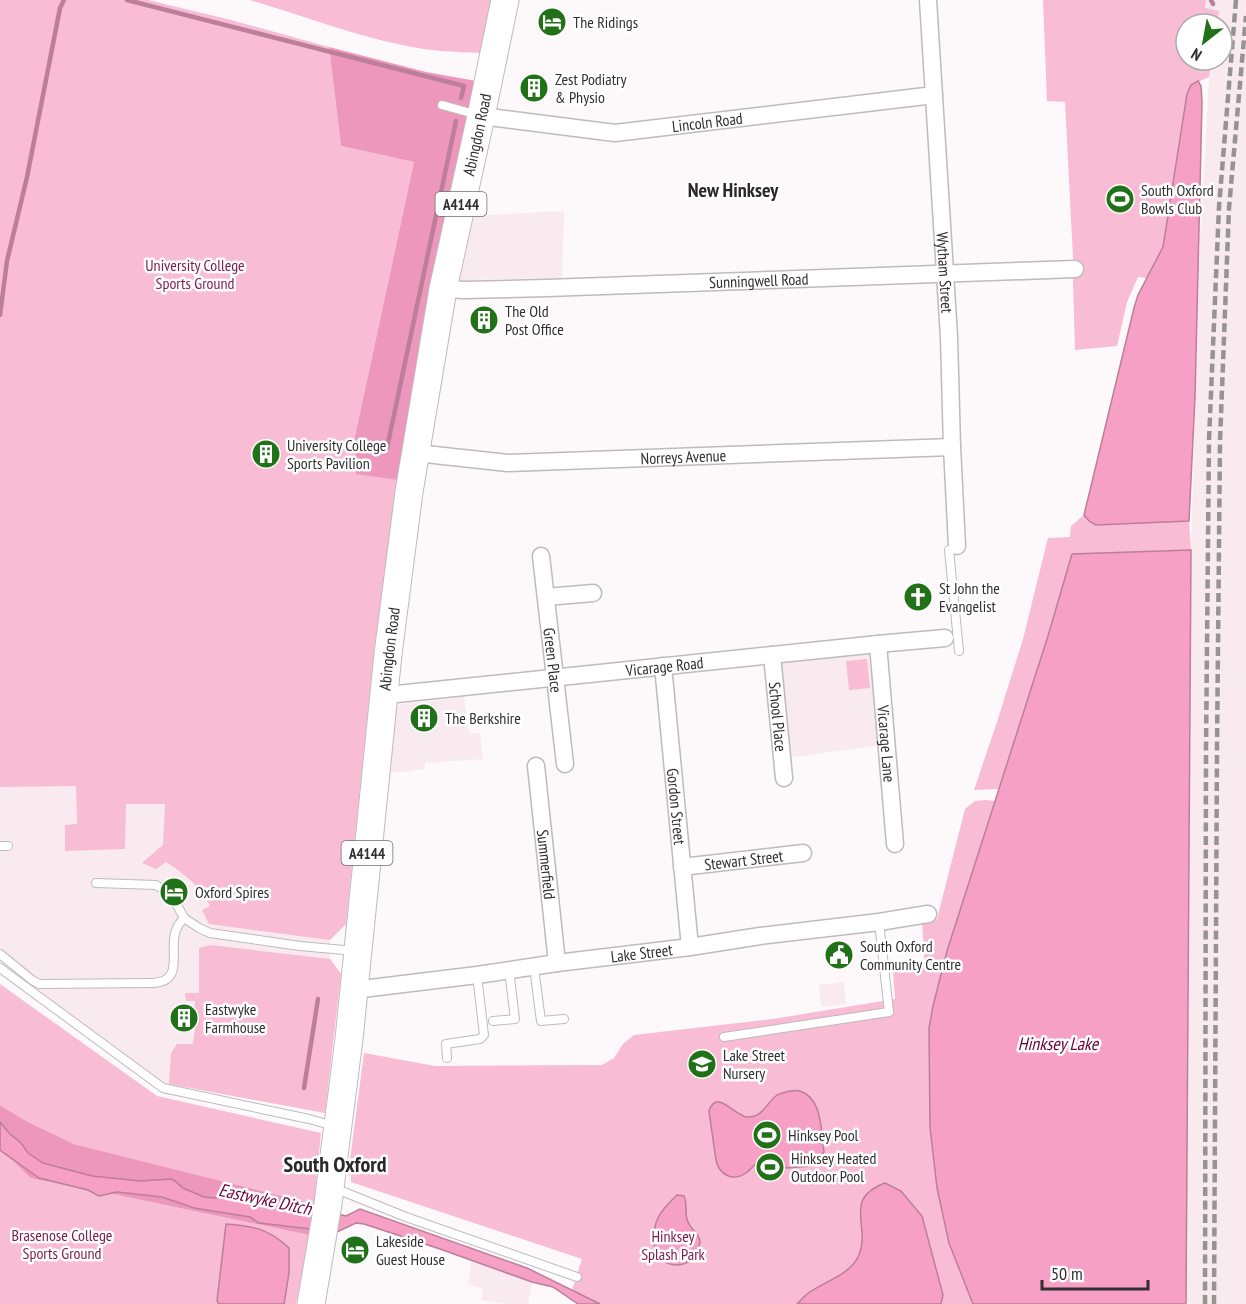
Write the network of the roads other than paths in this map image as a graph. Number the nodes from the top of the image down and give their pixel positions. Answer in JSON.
{"nodes":[{"id":1,"x":505,"y":0,"type":"edge"},
{"id":2,"x":928,"y":0,"type":"edge"},
{"id":3,"x":934,"y":95,"type":"junction"},
{"id":4,"x":442,"y":105,"type":"dead end"},
{"id":5,"x":481,"y":116,"type":"junction"},
{"id":6,"x":1075,"y":270,"type":"dead end"},
{"id":7,"x":945,"y":274,"type":"junction"},
{"id":8,"x":443,"y":289,"type":"junction"},
{"id":9,"x":952,"y":447,"type":"junction"},
{"id":10,"x":416,"y":453,"type":"junction"},
{"id":11,"x":953,"y":548,"type":"joint"},
{"id":12,"x":541,"y":556,"type":"dead end"},
{"id":13,"x":593,"y":592,"type":"dead end"},
{"id":14,"x":546,"y":597,"type":"junction"},
{"id":15,"x":951,"y":638,"type":"junction"},
{"id":16,"x":878,"y":644,"type":"junction"},
{"id":17,"x":959,"y":651,"type":"dead end"},
{"id":18,"x":772,"y":655,"type":"junction"},
{"id":19,"x":663,"y":666,"type":"junction"},
{"id":20,"x":554,"y":678,"type":"junction"},
{"id":21,"x":384,"y":694,"type":"junction"},
{"id":22,"x":565,"y":764,"type":"dead end"},
{"id":23,"x":536,"y":766,"type":"dead end"},
{"id":24,"x":783,"y":778,"type":"dead end"},
{"id":25,"x":895,"y":844,"type":"dead end"},
{"id":26,"x":803,"y":853,"type":"dead end"},
{"id":27,"x":682,"y":867,"type":"junction"},
{"id":28,"x":96,"y":883,"type":"dead end"},
{"id":29,"x":928,"y":914,"type":"dead end"},
{"id":30,"x":184,"y":918,"type":"junction"},
{"id":31,"x":879,"y":922,"type":"junction"},
{"id":32,"x":690,"y":947,"type":"junction"},
{"id":33,"x":358,"y":951,"type":"junction"},
{"id":34,"x":0,"y":954,"type":"edge"},
{"id":35,"x":558,"y":963,"type":"junction"},
{"id":36,"x":534,"y":967,"type":"junction"},
{"id":37,"x":0,"y":968,"type":"edge"},
{"id":38,"x":509,"y":970,"type":"junction"},
{"id":39,"x":477,"y":975,"type":"junction"},
{"id":40,"x":354,"y":990,"type":"junction"},
{"id":41,"x":564,"y":1019,"type":"dead end"},
{"id":42,"x":492,"y":1021,"type":"dead end"},
{"id":43,"x":724,"y":1037,"type":"dead end"},
{"id":44,"x":447,"y":1058,"type":"dead end"},
{"id":45,"x":337,"y":1127,"type":"junction"},
{"id":46,"x":329,"y":1196,"type":"junction"},
{"id":47,"x":577,"y":1277,"type":"dead end"},
{"id":48,"x":311,"y":1304,"type":"edge"}],
"edges":[{"from":1,"to":5,"type":"main road","name":"Abingdon Road","number":"A4144"},
{"from":2,"to":3,"type":"street","name":"Wytham Street"},
{"from":3,"to":5,"type":"street","name":"Lincoln Road"},
{"from":3,"to":7,"type":"street","name":"Wytham Street"},
{"from":4,"to":5,"type":"lane"},
{"from":5,"to":8,"type":"main road","name":"Abingdon Road","number":"A4144"},
{"from":6,"to":7,"type":"street","name":"Sunningwell Road"},
{"from":7,"to":8,"type":"street","name":"Sunningwell Road"},
{"from":7,"to":9,"type":"street","name":"Wytham Street"},
{"from":8,"to":10,"type":"main road","name":"Abingdon Road","number":"A4144"},
{"from":9,"to":10,"type":"street","name":"Norreys Avenue"},
{"from":9,"to":11,"type":"street","name":"Wytham Street"},
{"from":10,"to":21,"type":"main road","name":"Abingdon Road","number":"A4144"},
{"from":11,"to":15,"type":"lane"},
{"from":12,"to":14,"type":"street","name":"Green Place"},
{"from":13,"to":14,"type":"street"},
{"from":14,"to":20,"type":"street","name":"Green Place"},
{"from":15,"to":16,"type":"street","name":"Vicarage Road"},
{"from":15,"to":17,"type":"lane"},
{"from":16,"to":18,"type":"street","name":"Vicarage Road"},
{"from":16,"to":25,"type":"street","name":"Vicarage Lane"},
{"from":18,"to":19,"type":"street","name":"Vicarage Road"},
{"from":18,"to":24,"type":"street","name":"School Place"},
{"from":19,"to":20,"type":"street","name":"Vicarage Road"},
{"from":19,"to":27,"type":"street","name":"Gordon Street"},
{"from":20,"to":21,"type":"street","name":"Vicarage Road"},
{"from":20,"to":22,"type":"street","name":"Green Place"},
{"from":21,"to":33,"type":"main road","name":"Abingdon Road","number":"A4144"},
{"from":23,"to":35,"type":"street","name":"Summerfield"},
{"from":26,"to":27,"type":"street","name":"Stewart Street"},
{"from":27,"to":32,"type":"street","name":"Gordon Street"},
{"from":28,"to":30,"type":"lane"},
{"from":29,"to":31,"type":"street","name":"Lake Street"},
{"from":30,"to":33,"type":"lane"},
{"from":30,"to":34,"type":"lane"},
{"from":31,"to":32,"type":"street","name":"Lake Street"},
{"from":31,"to":43,"type":"lane"},
{"from":32,"to":35,"type":"street","name":"Lake Street"},
{"from":33,"to":40,"type":"main road","name":"Abingdon Road","number":"A4144"},
{"from":35,"to":36,"type":"street","name":"Lake Street"},
{"from":36,"to":38,"type":"street","name":"Lake Street"},
{"from":36,"to":41,"type":"lane"},
{"from":37,"to":45,"type":"lane"},
{"from":38,"to":39,"type":"street","name":"Lake Street"},
{"from":38,"to":42,"type":"lane"},
{"from":39,"to":40,"type":"street","name":"Lake Street"},
{"from":39,"to":44,"type":"lane"},
{"from":40,"to":45,"type":"main road","name":"Abingdon Road","number":"A4144"},
{"from":45,"to":46,"type":"main road","name":"Abingdon Road","number":"A4144"},
{"from":46,"to":47,"type":"lane"},
{"from":46,"to":48,"type":"main road","name":"Abingdon Road","number":"A4144"}]}
